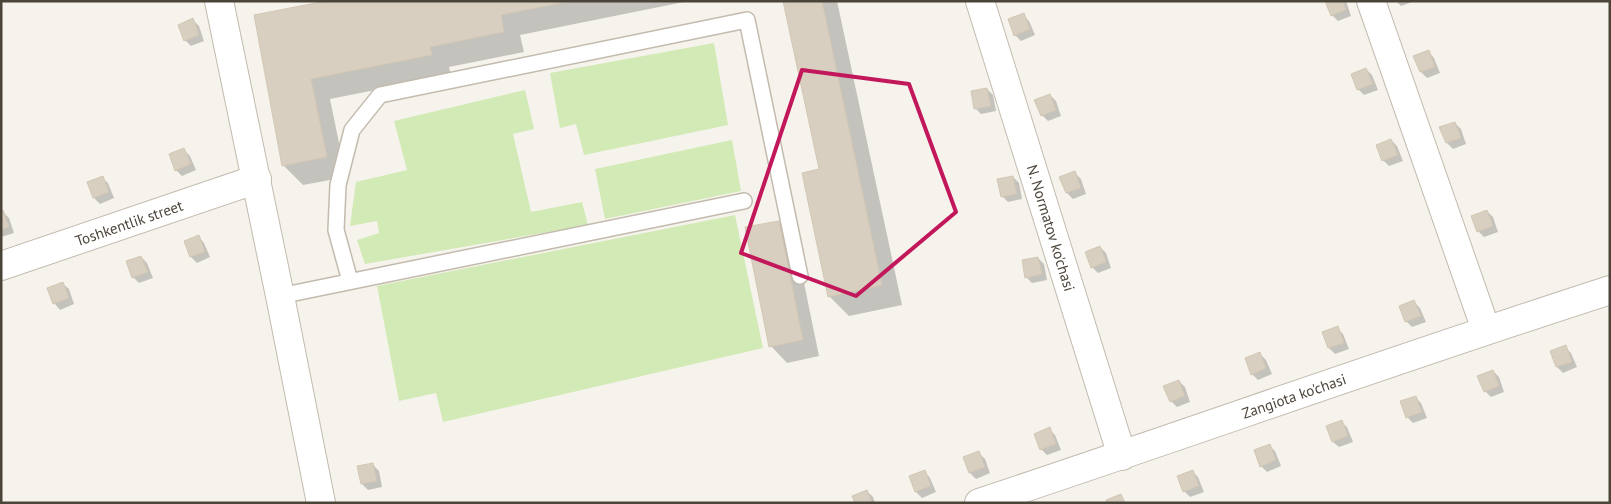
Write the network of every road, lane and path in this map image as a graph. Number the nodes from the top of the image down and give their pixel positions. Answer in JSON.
{"nodes":[{"id":1,"x":219,"y":1,"type":"edge"},
{"id":2,"x":980,"y":1,"type":"edge"},
{"id":3,"x":1372,"y":1,"type":"edge"},
{"id":4,"x":257,"y":179,"type":"junction"},
{"id":5,"x":744,"y":201,"type":"dead end"},
{"id":6,"x":1,"y":266,"type":"edge"},
{"id":7,"x":800,"y":276,"type":"dead end"},
{"id":8,"x":350,"y":281,"type":"junction"},
{"id":9,"x":1610,"y":290,"type":"edge"},
{"id":10,"x":280,"y":296,"type":"junction"},
{"id":11,"x":1486,"y":330,"type":"junction"},
{"id":12,"x":1122,"y":456,"type":"junction"},
{"id":13,"x":321,"y":503,"type":"edge"},
{"id":14,"x":979,"y":503,"type":"edge"}],
"edges":[{"from":1,"to":4,"type":"street"},
{"from":2,"to":12,"type":"street","name":"N. Normatov ko'chasi"},
{"from":3,"to":11,"type":"street"},
{"from":4,"to":6,"type":"street","name":"Toshkentlik street"},
{"from":4,"to":10,"type":"street"},
{"from":5,"to":8,"type":"lane"},
{"from":7,"to":8,"type":"lane"},
{"from":8,"to":10,"type":"lane"},
{"from":9,"to":11,"type":"street","name":"Zangiota ko'chasi"},
{"from":10,"to":13,"type":"street"},
{"from":11,"to":12,"type":"street","name":"Zangiota ko'chasi"},
{"from":12,"to":14,"type":"street","name":"Zangiota ko'chasi"}]}
